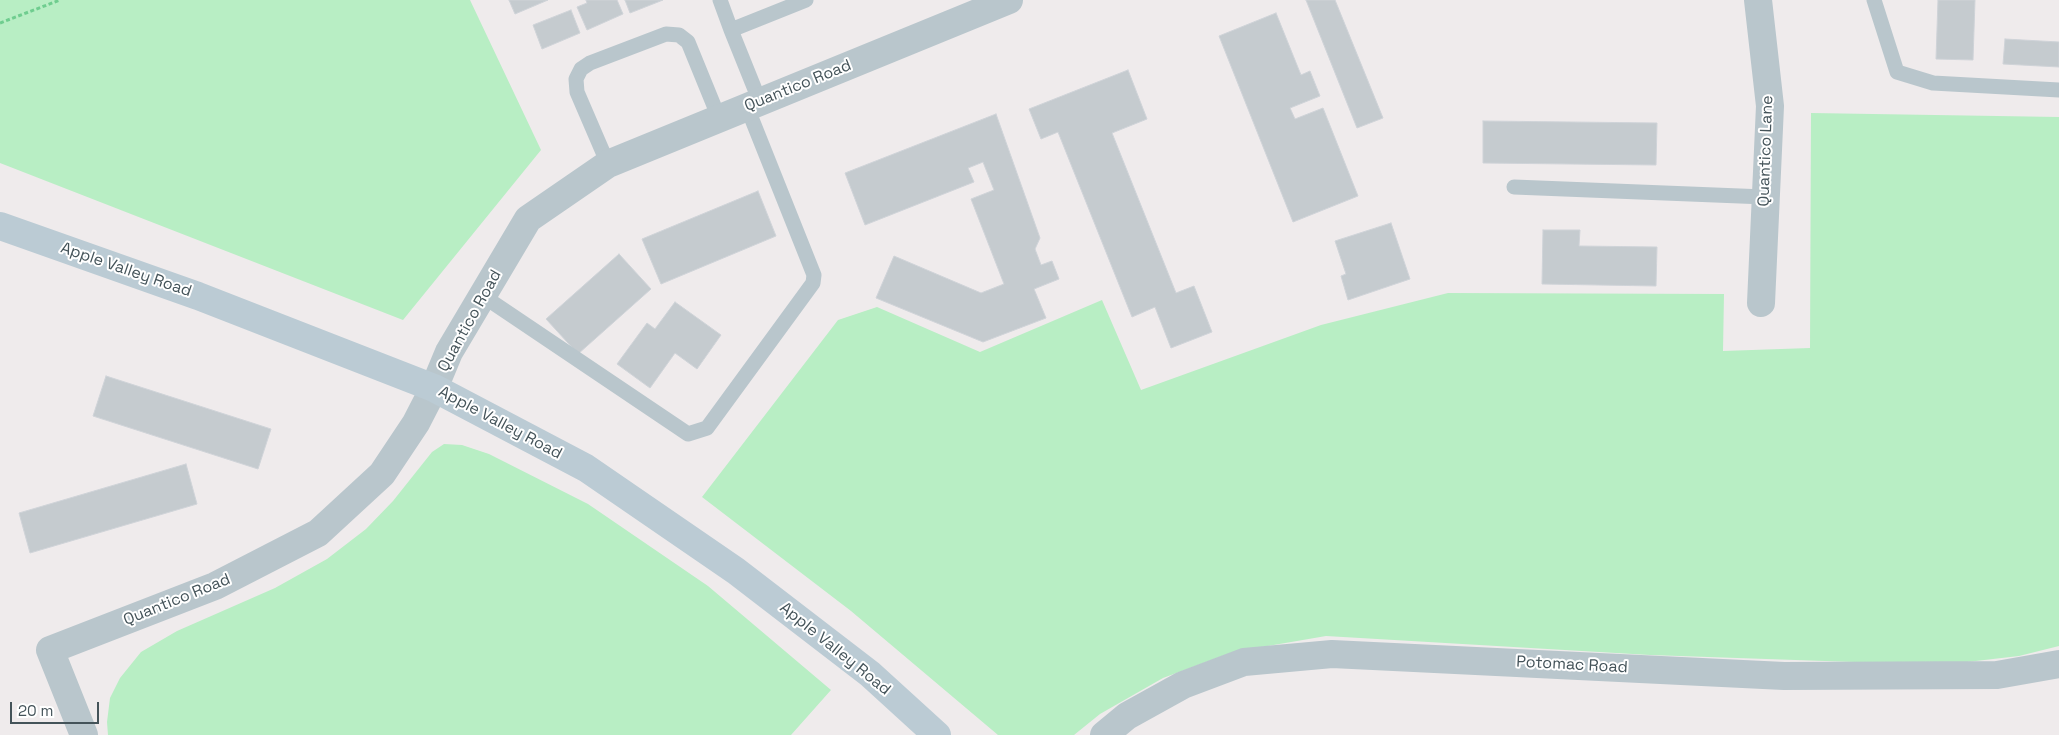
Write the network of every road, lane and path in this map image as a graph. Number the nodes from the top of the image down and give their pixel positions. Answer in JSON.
{"nodes":[{"id":1,"x":60,"y":0,"type":"edge"},
{"id":2,"x":720,"y":0,"type":"edge"},
{"id":3,"x":806,"y":0,"type":"edge"},
{"id":4,"x":1010,"y":0,"type":"edge"},
{"id":5,"x":1758,"y":0,"type":"edge"},
{"id":6,"x":1874,"y":0,"type":"edge"},
{"id":7,"x":0,"y":23,"type":"edge"},
{"id":8,"x":731,"y":30,"type":"junction"},
{"id":9,"x":2059,"y":90,"type":"edge"},
{"id":10,"x":754,"y":104,"type":"junction"},
{"id":11,"x":719,"y":118,"type":"junction"},
{"id":12,"x":608,"y":164,"type":"junction"},
{"id":13,"x":1514,"y":187,"type":"dead end"},
{"id":14,"x":1765,"y":198,"type":"junction"},
{"id":15,"x":0,"y":226,"type":"edge"},
{"id":16,"x":483,"y":296,"type":"junction"},
{"id":17,"x":1761,"y":303,"type":"dead end"},
{"id":18,"x":434,"y":388,"type":"junction"},
{"id":19,"x":2059,"y":664,"type":"edge"},
{"id":20,"x":84,"y":735,"type":"edge"},
{"id":21,"x":937,"y":735,"type":"edge"},
{"id":22,"x":1104,"y":735,"type":"edge"}],
"edges":[{"from":1,"to":7,"type":"path"},
{"from":2,"to":8,"type":"lane"},
{"from":3,"to":8,"type":"lane"},
{"from":4,"to":10,"type":"street","name":"Quantico Road"},
{"from":5,"to":14,"type":"street","name":"Quantico Lane"},
{"from":6,"to":9,"type":"lane"},
{"from":8,"to":10,"type":"lane"},
{"from":10,"to":11,"type":"street","name":"Quantico Road"},
{"from":10,"to":16,"type":"lane"},
{"from":11,"to":12,"type":"street","name":"Quantico Road"},
{"from":11,"to":12,"type":"lane"},
{"from":12,"to":16,"type":"street","name":"Quantico Road"},
{"from":13,"to":14,"type":"lane"},
{"from":14,"to":17,"type":"street","name":"Quantico Lane"},
{"from":15,"to":18,"type":"main road","name":"Apple Valley Road"},
{"from":16,"to":18,"type":"street","name":"Quantico Road"},
{"from":18,"to":20,"type":"street","name":"Quantico Road"},
{"from":18,"to":21,"type":"main road","name":"Apple Valley Road"},
{"from":19,"to":22,"type":"street","name":"Potomac Road"}]}
